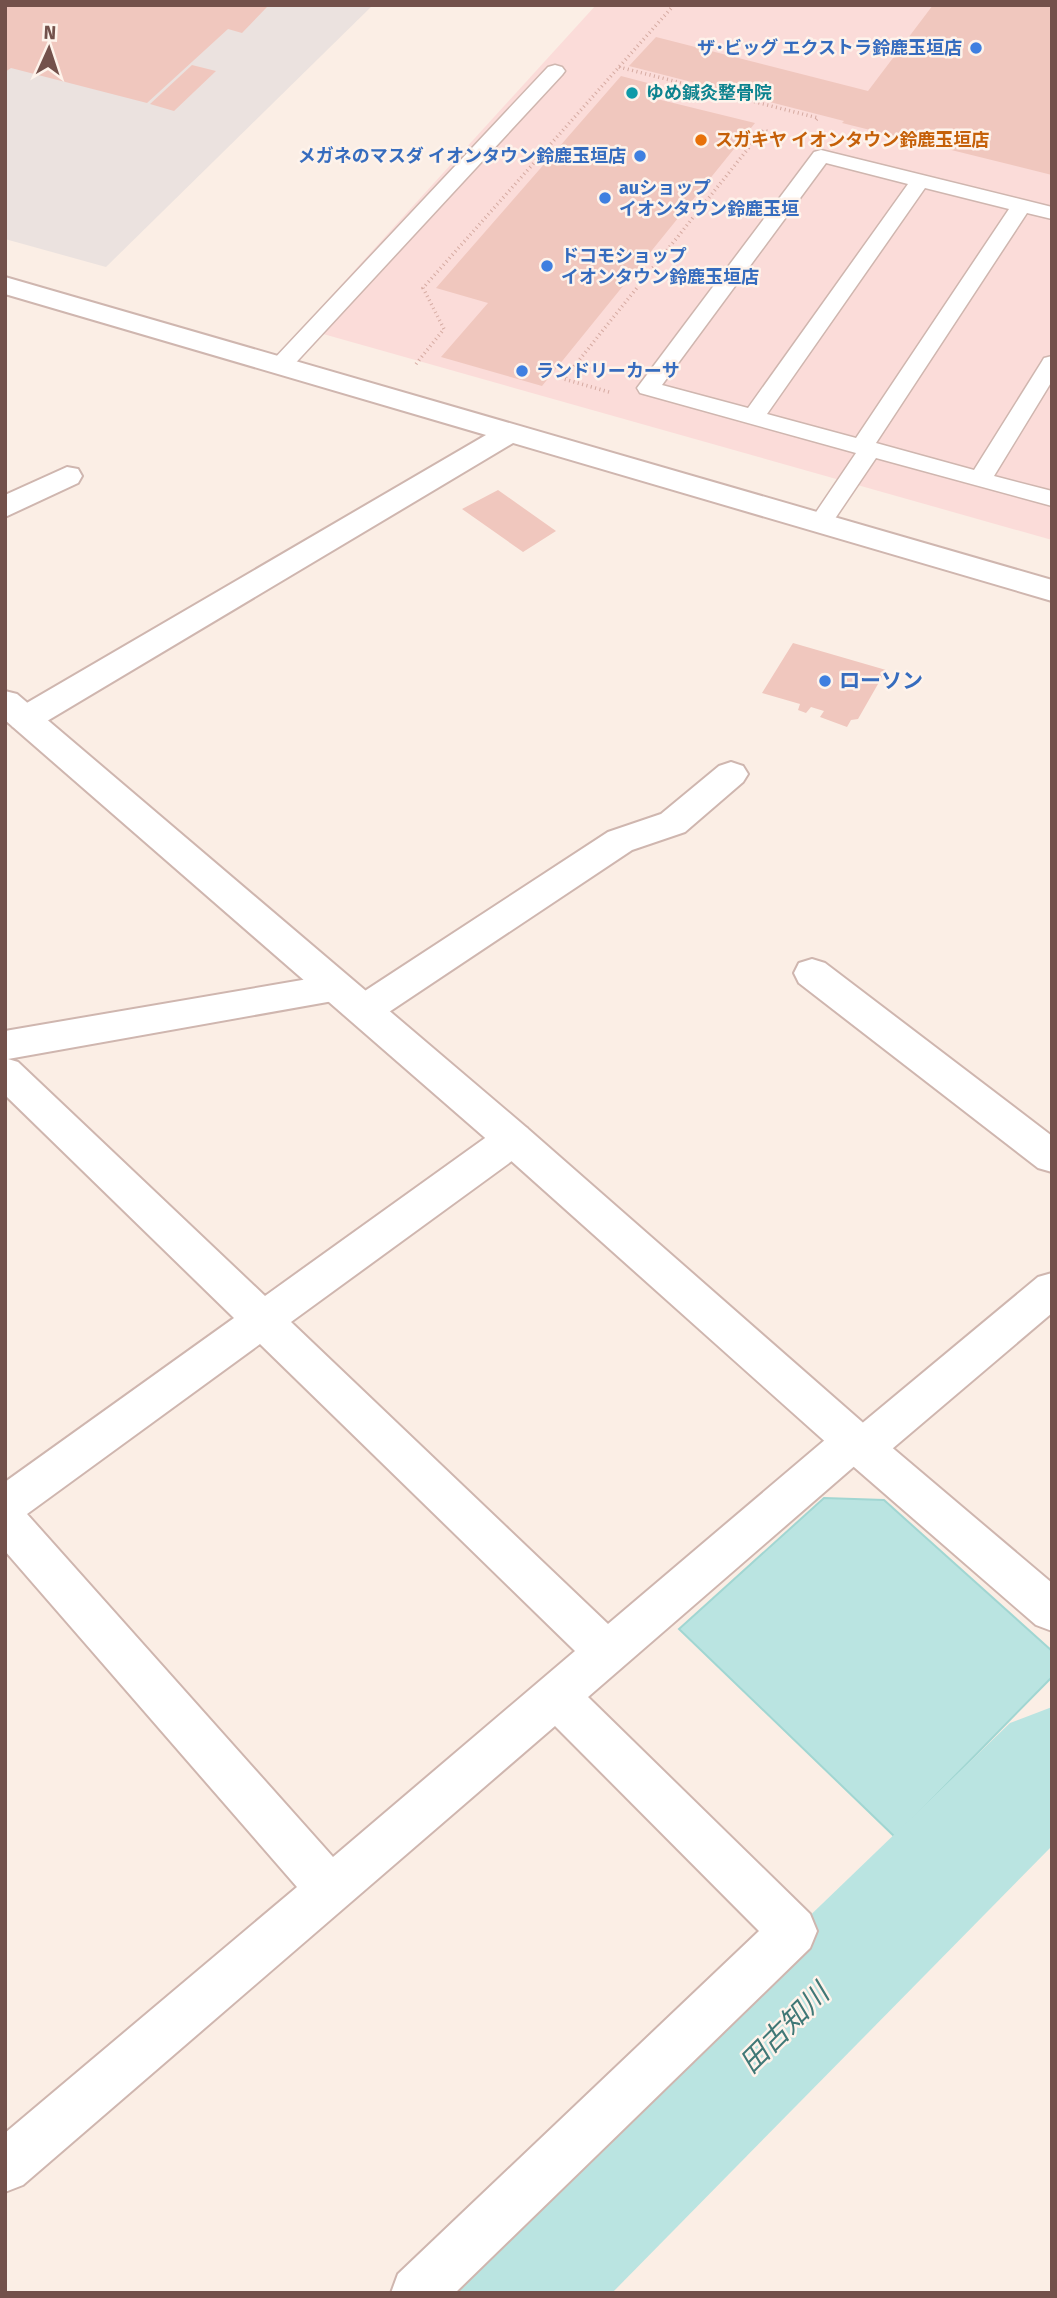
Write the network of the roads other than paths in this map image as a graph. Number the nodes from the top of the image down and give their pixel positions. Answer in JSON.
{"nodes":[{"id":1,"x":555,"y":71,"type":"dead end"},
{"id":2,"x":920,"y":181,"type":"junction"},
{"id":3,"x":1022,"y":205,"type":"junction"},
{"id":4,"x":1052,"y":213,"type":"edge"},
{"id":5,"x":5,"y":285,"type":"edge"},
{"id":6,"x":1052,"y":363,"type":"edge"},
{"id":7,"x":281,"y":365,"type":"junction"},
{"id":8,"x":753,"y":417,"type":"junction"},
{"id":9,"x":509,"y":434,"type":"junction"},
{"id":10,"x":866,"y":448,"type":"junction"},
{"id":11,"x":66,"y":476,"type":"dead end"},
{"id":12,"x":981,"y":479,"type":"junction"},
{"id":13,"x":1052,"y":499,"type":"edge"},
{"id":14,"x":5,"y":507,"type":"edge"},
{"id":15,"x":820,"y":524,"type":"junction"},
{"id":16,"x":1052,"y":591,"type":"edge"},
{"id":17,"x":15,"y":710,"type":"edge"},
{"id":18,"x":731,"y":774,"type":"dead end"},
{"id":19,"x":813,"y":972,"type":"dead end"},
{"id":20,"x":351,"y":999,"type":"junction"},
{"id":21,"x":5,"y":1045,"type":"edge"},
{"id":22,"x":5,"y":1072,"type":"edge"},
{"id":23,"x":513,"y":1139,"type":"junction"},
{"id":24,"x":1052,"y":1157,"type":"edge"},
{"id":25,"x":1052,"y":1289,"type":"edge"},
{"id":26,"x":262,"y":1320,"type":"junction"},
{"id":27,"x":859,"y":1444,"type":"junction"},
{"id":28,"x":5,"y":1506,"type":"edge"},
{"id":29,"x":5,"y":1520,"type":"edge"},
{"id":30,"x":1052,"y":1611,"type":"edge"},
{"id":31,"x":607,"y":1652,"type":"junction"},
{"id":32,"x":556,"y":1696,"type":"junction"},
{"id":33,"x":330,"y":1889,"type":"junction"},
{"id":34,"x":11,"y":2148,"type":"edge"},
{"id":35,"x":417,"y":2293,"type":"edge"}],
"edges":[{"from":1,"to":7,"type":"lane"},
{"from":2,"to":3,"type":"lane"},
{"from":2,"to":8,"type":"lane"},
{"from":2,"to":8,"type":"lane"},
{"from":3,"to":4,"type":"lane"},
{"from":3,"to":10,"type":"lane"},
{"from":5,"to":7,"type":"street"},
{"from":6,"to":12,"type":"lane"},
{"from":7,"to":9,"type":"street"},
{"from":8,"to":10,"type":"lane"},
{"from":9,"to":15,"type":"street"},
{"from":9,"to":17,"type":"street"},
{"from":10,"to":12,"type":"lane"},
{"from":10,"to":15,"type":"lane"},
{"from":11,"to":14,"type":"street"},
{"from":12,"to":13,"type":"lane"},
{"from":15,"to":16,"type":"street"},
{"from":17,"to":20,"type":"street"},
{"from":18,"to":20,"type":"street"},
{"from":19,"to":24,"type":"street"},
{"from":20,"to":21,"type":"street"},
{"from":20,"to":23,"type":"street"},
{"from":22,"to":26,"type":"street"},
{"from":23,"to":26,"type":"street"},
{"from":23,"to":27,"type":"street"},
{"from":25,"to":27,"type":"street"},
{"from":26,"to":28,"type":"street"},
{"from":26,"to":31,"type":"street"},
{"from":27,"to":30,"type":"street"},
{"from":27,"to":31,"type":"street"},
{"from":29,"to":33,"type":"street"},
{"from":31,"to":32,"type":"street"},
{"from":32,"to":33,"type":"street"},
{"from":32,"to":35,"type":"street"},
{"from":33,"to":34,"type":"street"}]}
